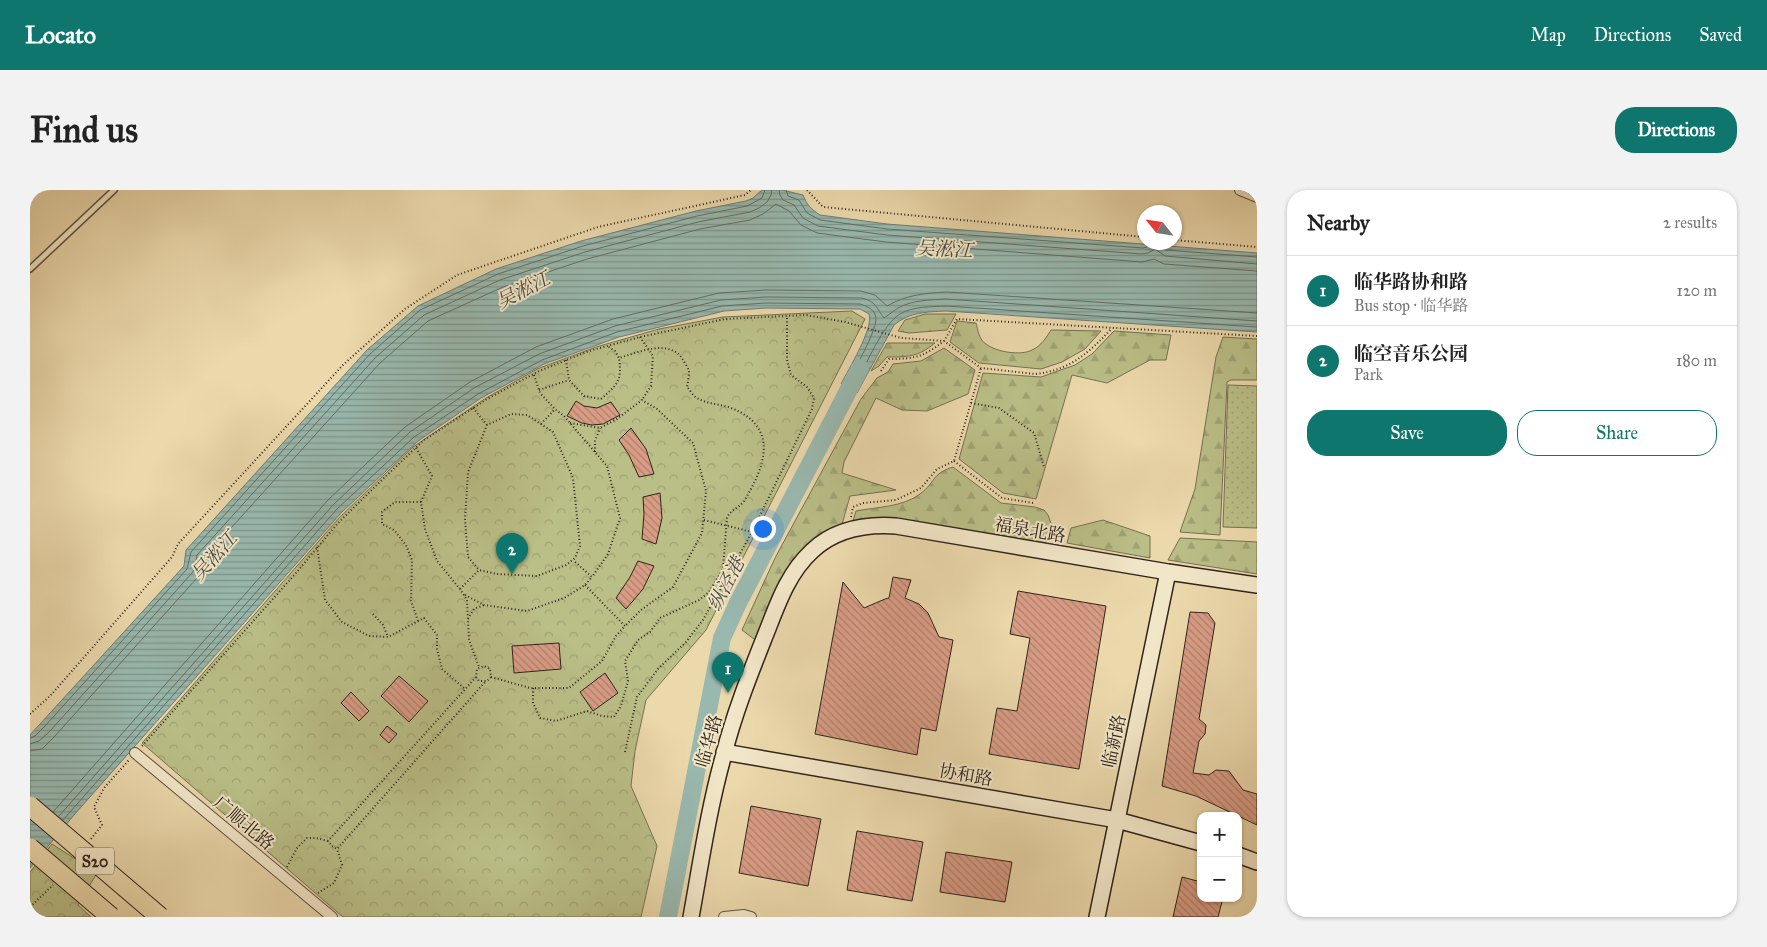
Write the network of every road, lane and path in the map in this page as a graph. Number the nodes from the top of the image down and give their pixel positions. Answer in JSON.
{"nodes":[{"id":1,"x":114,"y":190,"type":"edge"},
{"id":2,"x":751,"y":190,"type":"edge"},
{"id":3,"x":807,"y":190,"type":"edge"},
{"id":4,"x":1240,"y":190,"type":"edge"},
{"id":5,"x":1257,"y":197,"type":"edge"},
{"id":6,"x":1137,"y":236,"type":"edge"},
{"id":7,"x":1182,"y":241,"type":"edge"},
{"id":8,"x":1257,"y":247,"type":"edge"},
{"id":9,"x":30,"y":270,"type":"edge"},
{"id":10,"x":787,"y":316,"type":"junction"},
{"id":11,"x":1112,"y":328,"type":"junction"},
{"id":12,"x":1257,"y":336,"type":"edge"},
{"id":13,"x":640,"y":337,"type":"junction"},
{"id":14,"x":944,"y":341,"type":"junction"},
{"id":15,"x":607,"y":346,"type":"junction"},
{"id":16,"x":648,"y":350,"type":"junction"},
{"id":17,"x":619,"y":358,"type":"junction"},
{"id":18,"x":566,"y":360,"type":"junction"},
{"id":19,"x":981,"y":368,"type":"junction"},
{"id":20,"x":881,"y":371,"type":"dead end"},
{"id":21,"x":534,"y":374,"type":"junction"},
{"id":22,"x":569,"y":380,"type":"junction"},
{"id":23,"x":539,"y":390,"type":"junction"},
{"id":24,"x":642,"y":400,"type":"junction"},
{"id":25,"x":971,"y":403,"type":"junction"},
{"id":26,"x":473,"y":408,"type":"junction"},
{"id":27,"x":555,"y":409,"type":"junction"},
{"id":28,"x":570,"y":423,"type":"junction"},
{"id":29,"x":542,"y":424,"type":"junction"},
{"id":30,"x":487,"y":425,"type":"junction"},
{"id":31,"x":600,"y":428,"type":"junction"},
{"id":32,"x":416,"y":448,"type":"junction"},
{"id":33,"x":595,"y":452,"type":"junction"},
{"id":34,"x":954,"y":461,"type":"junction"},
{"id":35,"x":1044,"y":467,"type":"dead end"},
{"id":36,"x":421,"y":502,"type":"junction"},
{"id":37,"x":1033,"y":503,"type":"dead end"},
{"id":38,"x":704,"y":520,"type":"junction"},
{"id":39,"x":727,"y":526,"type":"junction"},
{"id":40,"x":848,"y":531,"type":"junction"},
{"id":41,"x":752,"y":532,"type":"junction"},
{"id":42,"x":317,"y":547,"type":"junction"},
{"id":43,"x":805,"y":558,"type":"joint"},
{"id":44,"x":573,"y":560,"type":"junction"},
{"id":45,"x":479,"y":570,"type":"junction"},
{"id":46,"x":1168,"y":572,"type":"junction"},
{"id":47,"x":592,"y":577,"type":"junction"},
{"id":48,"x":585,"y":585,"type":"junction"},
{"id":49,"x":1257,"y":585,"type":"edge"},
{"id":50,"x":460,"y":589,"type":"junction"},
{"id":51,"x":463,"y":594,"type":"junction"},
{"id":52,"x":484,"y":605,"type":"junction"},
{"id":53,"x":373,"y":614,"type":"dead end"},
{"id":54,"x":468,"y":619,"type":"junction"},
{"id":55,"x":418,"y":621,"type":"junction"},
{"id":56,"x":625,"y":626,"type":"junction"},
{"id":57,"x":388,"y":637,"type":"junction"},
{"id":58,"x":479,"y":667,"type":"junction"},
{"id":59,"x":476,"y":677,"type":"junction"},
{"id":60,"x":491,"y":677,"type":"junction"},
{"id":61,"x":485,"y":682,"type":"junction"},
{"id":62,"x":533,"y":688,"type":"junction"},
{"id":63,"x":465,"y":689,"type":"junction"},
{"id":64,"x":30,"y":714,"type":"edge"},
{"id":65,"x":625,"y":752,"type":"dead end"},
{"id":66,"x":724,"y":752,"type":"junction"},
{"id":67,"x":135,"y":754,"type":"junction"},
{"id":68,"x":30,"y":806,"type":"edge"},
{"id":69,"x":1117,"y":820,"type":"junction"},
{"id":70,"x":91,"y":839,"type":"dead end"},
{"id":71,"x":328,"y":841,"type":"junction"},
{"id":72,"x":1197,"y":842,"type":"edge"},
{"id":73,"x":30,"y":848,"type":"edge"},
{"id":74,"x":337,"y":849,"type":"junction"},
{"id":75,"x":1242,"y":856,"type":"edge"},
{"id":76,"x":1257,"y":862,"type":"edge"},
{"id":77,"x":284,"y":876,"type":"junction"},
{"id":78,"x":310,"y":898,"type":"junction"},
{"id":79,"x":111,"y":917,"type":"edge"},
{"id":80,"x":160,"y":917,"type":"edge"},
{"id":81,"x":332,"y":917,"type":"edge"},
{"id":82,"x":691,"y":917,"type":"edge"},
{"id":83,"x":724,"y":917,"type":"edge"},
{"id":84,"x":751,"y":917,"type":"edge"},
{"id":85,"x":1097,"y":917,"type":"edge"}],
"edges":[{"from":1,"to":9,"type":"lane"},
{"from":2,"to":64,"type":"path"},
{"from":3,"to":6,"type":"path"},
{"from":4,"to":5,"type":"street"},
{"from":7,"to":8,"type":"path"},
{"from":10,"to":13,"type":"path"},
{"from":10,"to":14,"type":"path"},
{"from":10,"to":41,"type":"path"},
{"from":11,"to":12,"type":"path"},
{"from":11,"to":14,"type":"path"},
{"from":11,"to":19,"type":"path"},
{"from":13,"to":15,"type":"path"},
{"from":13,"to":16,"type":"path"},
{"from":14,"to":19,"type":"path"},
{"from":14,"to":20,"type":"path"},
{"from":15,"to":17,"type":"path"},
{"from":15,"to":18,"type":"path"},
{"from":16,"to":17,"type":"path"},
{"from":16,"to":24,"type":"path"},
{"from":16,"to":39,"type":"path"},
{"from":17,"to":22,"type":"path"},
{"from":18,"to":21,"type":"path"},
{"from":18,"to":22,"type":"path"},
{"from":19,"to":25,"type":"path"},
{"from":21,"to":23,"type":"path"},
{"from":21,"to":26,"type":"path"},
{"from":22,"to":23,"type":"path"},
{"from":23,"to":27,"type":"path"},
{"from":24,"to":31,"type":"path"},
{"from":24,"to":38,"type":"path"},
{"from":25,"to":34,"type":"path"},
{"from":25,"to":35,"type":"path"},
{"from":26,"to":30,"type":"path"},
{"from":26,"to":32,"type":"path"},
{"from":27,"to":28,"type":"path"},
{"from":27,"to":29,"type":"path"},
{"from":28,"to":31,"type":"path"},
{"from":28,"to":33,"type":"path"},
{"from":29,"to":30,"type":"path"},
{"from":29,"to":44,"type":"path"},
{"from":30,"to":45,"type":"path"},
{"from":31,"to":33,"type":"path"},
{"from":32,"to":36,"type":"path"},
{"from":32,"to":42,"type":"path"},
{"from":33,"to":47,"type":"path"},
{"from":34,"to":37,"type":"path"},
{"from":34,"to":40,"type":"path"},
{"from":36,"to":50,"type":"path"},
{"from":36,"to":55,"type":"path"},
{"from":38,"to":39,"type":"path"},
{"from":38,"to":56,"type":"path"},
{"from":39,"to":41,"type":"path"},
{"from":39,"to":62,"type":"path"},
{"from":40,"to":43,"type":"street","name":"福泉北路"},
{"from":40,"to":46,"type":"street","name":"福泉北路"},
{"from":41,"to":65,"type":"path"},
{"from":42,"to":57,"type":"path"},
{"from":42,"to":67,"type":"path"},
{"from":43,"to":66,"type":"street","name":"临华路"},
{"from":44,"to":45,"type":"path"},
{"from":44,"to":47,"type":"path"},
{"from":45,"to":50,"type":"path"},
{"from":46,"to":49,"type":"street","name":"福泉北路"},
{"from":46,"to":69,"type":"street","name":"临新路"},
{"from":47,"to":48,"type":"path"},
{"from":48,"to":52,"type":"path"},
{"from":48,"to":56,"type":"path"},
{"from":50,"to":51,"type":"path"},
{"from":51,"to":52,"type":"path"},
{"from":51,"to":54,"type":"path"},
{"from":52,"to":54,"type":"path"},
{"from":53,"to":57,"type":"path"},
{"from":54,"to":58,"type":"path"},
{"from":55,"to":57,"type":"path"},
{"from":55,"to":63,"type":"path"},
{"from":56,"to":62,"type":"path"},
{"from":58,"to":59,"type":"path"},
{"from":58,"to":60,"type":"path"},
{"from":59,"to":61,"type":"path"},
{"from":59,"to":63,"type":"path"},
{"from":60,"to":61,"type":"path"},
{"from":60,"to":62,"type":"path"},
{"from":61,"to":74,"type":"path"},
{"from":63,"to":71,"type":"path"},
{"from":66,"to":69,"type":"street","name":"协和路"},
{"from":66,"to":82,"type":"street","name":"临华路"},
{"from":67,"to":70,"type":"path"},
{"from":67,"to":77,"type":"street","name":"广顺北路"},
{"from":68,"to":80,"type":"highway","number":"S20","bridge":true},
{"from":69,"to":72,"type":"street","name":"协和路"},
{"from":69,"to":85,"type":"street","name":"临新路"},
{"from":71,"to":74,"type":"path"},
{"from":71,"to":77,"type":"path"},
{"from":73,"to":79,"type":"highway","number":"S20","bridge":true},
{"from":74,"to":78,"type":"path"},
{"from":75,"to":76,"type":"street"},
{"from":77,"to":78,"type":"street","name":"广顺北路"},
{"from":78,"to":81,"type":"street","name":"广顺北路"},
{"from":83,"to":84,"type":"street"}]}
